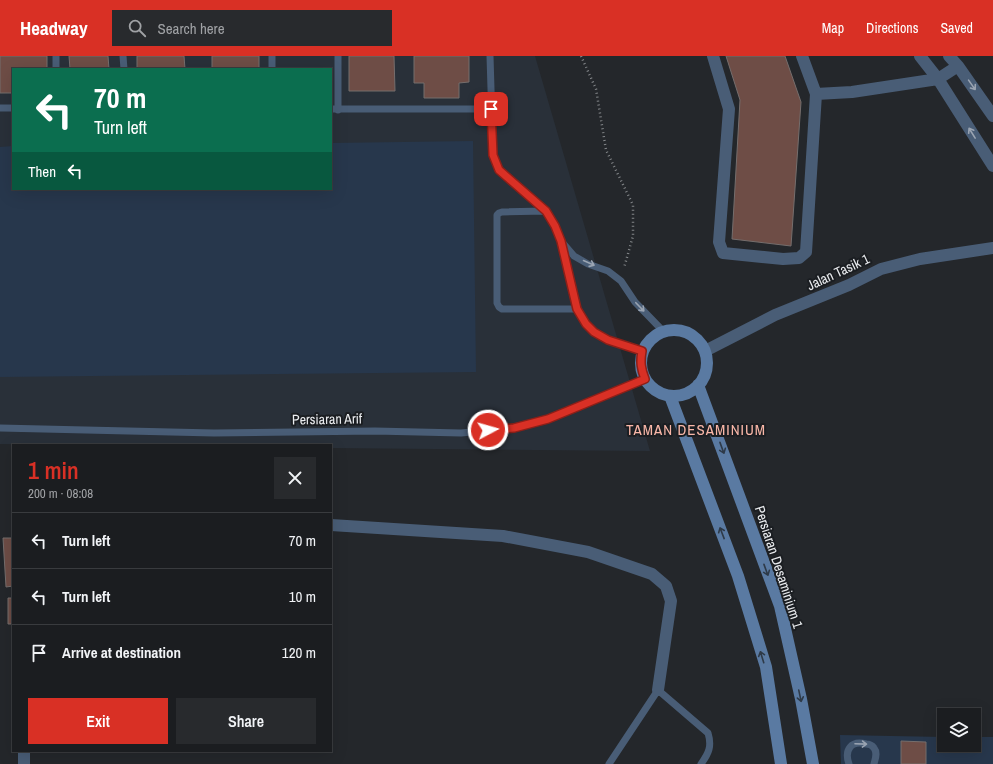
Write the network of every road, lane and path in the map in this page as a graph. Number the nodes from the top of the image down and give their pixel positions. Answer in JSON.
{"nodes":[{"id":1,"x":56,"y":56,"type":"edge"},
{"id":2,"x":123,"y":56,"type":"edge"},
{"id":3,"x":272,"y":56,"type":"edge"},
{"id":4,"x":338,"y":56,"type":"edge"},
{"id":5,"x":490,"y":56,"type":"edge"},
{"id":6,"x":581,"y":56,"type":"edge"},
{"id":7,"x":713,"y":56,"type":"edge"},
{"id":8,"x":802,"y":56,"type":"edge"},
{"id":9,"x":920,"y":56,"type":"edge"},
{"id":10,"x":949,"y":56,"type":"edge"},
{"id":11,"x":958,"y":66,"type":"junction"},
{"id":12,"x":56,"y":68,"type":"edge"},
{"id":13,"x":124,"y":68,"type":"edge"},
{"id":14,"x":272,"y":68,"type":"edge"},
{"id":15,"x":938,"y":78,"type":"junction"},
{"id":16,"x":816,"y":94,"type":"junction"},
{"id":17,"x":0,"y":108,"type":"edge"},
{"id":18,"x":12,"y":108,"type":"edge"},
{"id":19,"x":334,"y":109,"type":"edge"},
{"id":20,"x":491,"y":109,"type":"junction"},
{"id":21,"x":993,"y":116,"type":"edge"},
{"id":22,"x":993,"y":166,"type":"edge"},
{"id":23,"x":546,"y":211,"type":"junction"},
{"id":24,"x":561,"y":241,"type":"junction"},
{"id":25,"x":993,"y":248,"type":"edge"},
{"id":26,"x":621,"y":280,"type":"junction"},
{"id":27,"x":577,"y":309,"type":"junction"},
{"id":28,"x":663,"y":331,"type":"junction"},
{"id":29,"x":642,"y":351,"type":"junction"},
{"id":30,"x":705,"y":351,"type":"junction"},
{"id":31,"x":645,"y":379,"type":"junction"},
{"id":32,"x":698,"y":385,"type":"junction"},
{"id":33,"x":670,"y":396,"type":"junction"},
{"id":34,"x":0,"y":428,"type":"edge"},
{"id":35,"x":332,"y":525,"type":"edge"},
{"id":36,"x":658,"y":690,"type":"junction"},
{"id":37,"x":24,"y":752,"type":"edge"},
{"id":38,"x":24,"y":764,"type":"edge"},
{"id":39,"x":609,"y":764,"type":"edge"},
{"id":40,"x":701,"y":764,"type":"edge"},
{"id":41,"x":781,"y":764,"type":"edge"},
{"id":42,"x":813,"y":764,"type":"edge"},
{"id":43,"x":849,"y":764,"type":"edge"},
{"id":44,"x":874,"y":764,"type":"edge"}],
"edges":[{"from":1,"to":12,"type":"lane"},
{"from":2,"to":13,"type":"lane"},
{"from":3,"to":14,"type":"lane"},
{"from":4,"to":19,"type":"lane"},
{"from":5,"to":20,"type":"lane"},
{"from":6,"to":26,"type":"path"},
{"from":7,"to":16,"type":"street"},
{"from":8,"to":16,"type":"street"},
{"from":9,"to":15,"type":"street"},
{"from":10,"to":11,"type":"street"},
{"from":11,"to":15,"type":"street"},
{"from":11,"to":21,"type":"street","one_way":true},
{"from":15,"to":16,"type":"street"},
{"from":22,"to":15,"type":"street","one_way":true},
{"from":17,"to":18,"type":"lane"},
{"from":19,"to":20,"type":"lane"},
{"from":20,"to":23,"type":"lane"},
{"from":23,"to":24,"type":"lane"},
{"from":23,"to":27,"type":"lane"},
{"from":24,"to":26,"type":"lane","one_way":true},
{"from":24,"to":27,"type":"lane"},
{"from":25,"to":30,"type":"street","name":"Jalan Tasik 1"},
{"from":26,"to":28,"type":"lane","one_way":true},
{"from":27,"to":29,"type":"lane"},
{"from":28,"to":29,"type":"street"},
{"from":28,"to":30,"type":"street"},
{"from":29,"to":31,"type":"street"},
{"from":30,"to":32,"type":"street"},
{"from":31,"to":33,"type":"street"},
{"from":31,"to":34,"type":"lane","name":"Persiaran Arif"},
{"from":32,"to":33,"type":"street"},
{"from":32,"to":42,"type":"street","name":"Persiaran Desaminium 1","one_way":true},
{"from":41,"to":33,"type":"street","one_way":true},
{"from":35,"to":36,"type":"street"},
{"from":36,"to":39,"type":"lane"},
{"from":36,"to":40,"type":"lane"},
{"from":37,"to":38,"type":"street"},
{"from":43,"to":44,"type":"lane","one_way":true}]}
